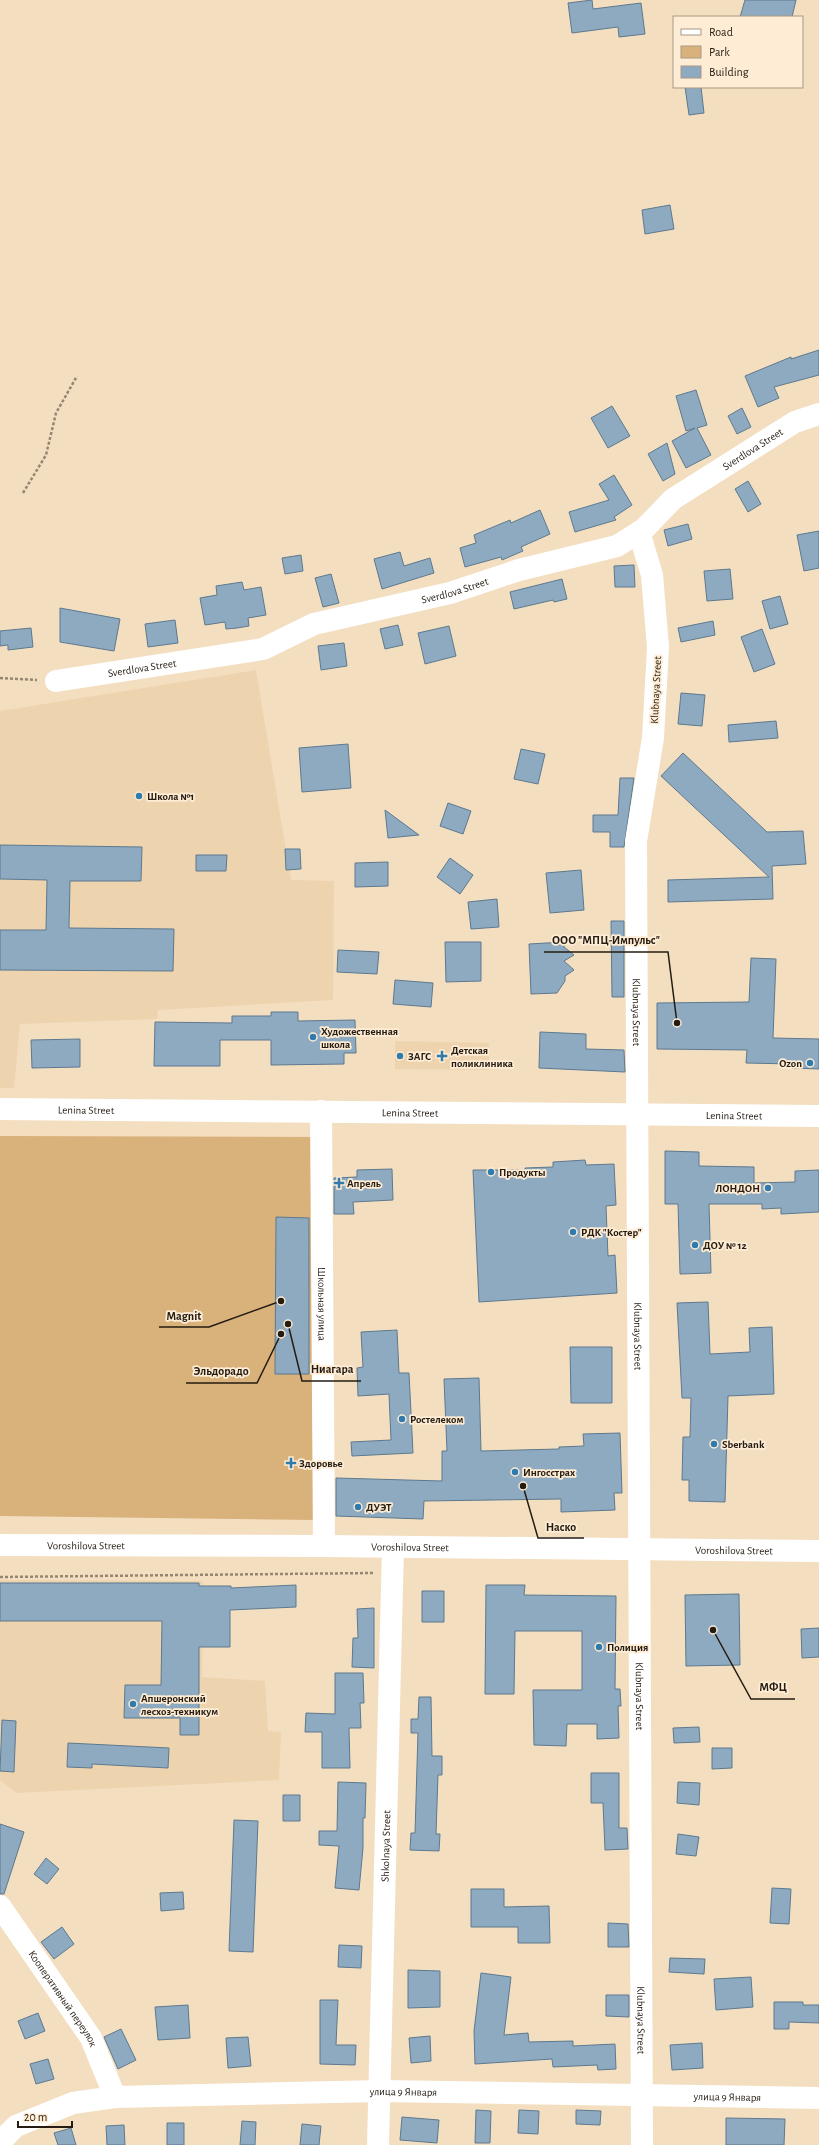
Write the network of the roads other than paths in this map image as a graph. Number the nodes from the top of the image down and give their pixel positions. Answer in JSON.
{"nodes":[{"id":1,"x":819,"y":414,"type":"edge"},
{"id":2,"x":639,"y":532,"type":"junction"},
{"id":3,"x":56,"y":681,"type":"road end"},
{"id":4,"x":0,"y":1109,"type":"edge"},
{"id":5,"x":321,"y":1111,"type":"junction"},
{"id":6,"x":637,"y":1115,"type":"junction"},
{"id":7,"x":819,"y":1116,"type":"edge"},
{"id":8,"x":0,"y":1545,"type":"edge"},
{"id":9,"x":324,"y":1546,"type":"junction"},
{"id":10,"x":393,"y":1548,"type":"junction"},
{"id":11,"x":639,"y":1549,"type":"junction"},
{"id":12,"x":819,"y":1550,"type":"edge"},
{"id":13,"x":0,"y":1906,"type":"edge"},
{"id":14,"x":381,"y":2091,"type":"junction"},
{"id":15,"x":641,"y":2095,"type":"junction"},
{"id":16,"x":115,"y":2097,"type":"junction"},
{"id":17,"x":819,"y":2098,"type":"edge"},
{"id":18,"x":0,"y":2142,"type":"edge"},
{"id":19,"x":378,"y":2145,"type":"edge"},
{"id":20,"x":642,"y":2145,"type":"edge"}],
"edges":[{"from":1,"to":2,"type":"street","name":"Sverdlova Street"},
{"from":2,"to":3,"type":"street","name":"Sverdlova Street"},
{"from":2,"to":6,"type":"street","name":"Klubnaya Street"},
{"from":4,"to":5,"type":"street","name":"Lenina Street"},
{"from":5,"to":6,"type":"street","name":"Lenina Street"},
{"from":5,"to":9,"type":"street","name":"Школьная улица"},
{"from":6,"to":7,"type":"street","name":"Lenina Street"},
{"from":6,"to":11,"type":"street","name":"Klubnaya Street"},
{"from":8,"to":9,"type":"street","name":"Voroshilova Street"},
{"from":9,"to":10,"type":"street","name":"Voroshilova Street"},
{"from":10,"to":11,"type":"street","name":"Voroshilova Street"},
{"from":10,"to":14,"type":"street","name":"Shkolnaya Street"},
{"from":11,"to":12,"type":"street","name":"Voroshilova Street"},
{"from":11,"to":15,"type":"street","name":"Klubnaya Street"},
{"from":13,"to":16,"type":"street","name":"Кооперативный переулок"},
{"from":14,"to":15,"type":"street","name":"улица 9 Января"},
{"from":14,"to":16,"type":"street","name":"улица 9 Января"},
{"from":14,"to":19,"type":"street","name":"Shkolnaya Street"},
{"from":15,"to":17,"type":"street","name":"улица 9 Января"},
{"from":15,"to":20,"type":"street","name":"Klubnaya Street"},
{"from":16,"to":18,"type":"street","name":"улица 9 Января"}]}
